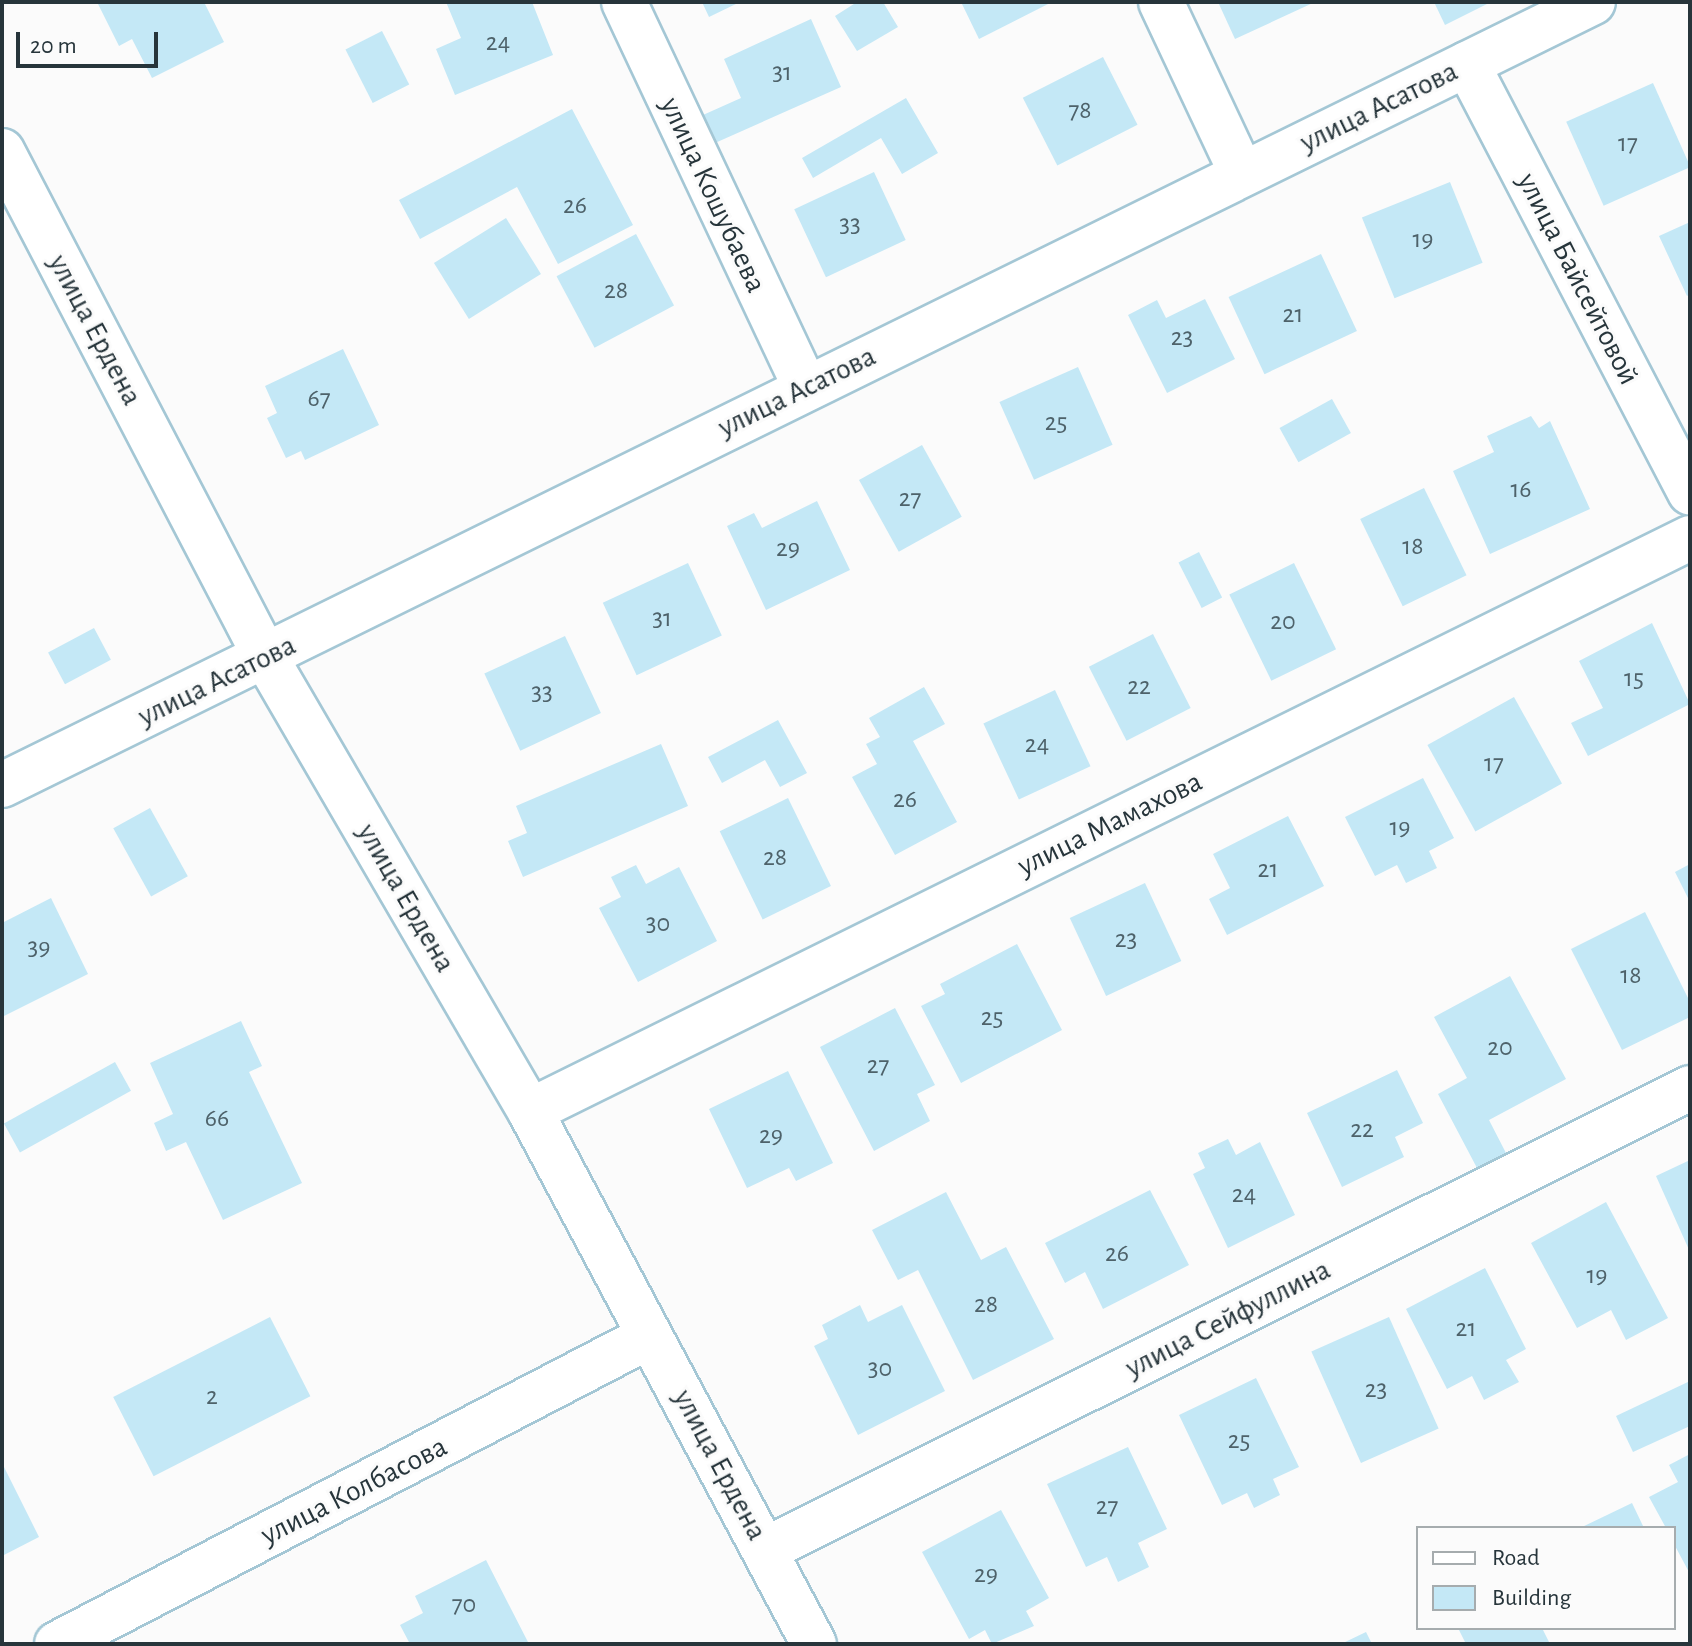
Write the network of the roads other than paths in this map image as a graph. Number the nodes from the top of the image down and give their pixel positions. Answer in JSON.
{"nodes":[{"id":1,"x":624,"y":2,"type":"edge"},
{"id":2,"x":1161,"y":2,"type":"edge"},
{"id":3,"x":1593,"y":2,"type":"edge"},
{"id":4,"x":1467,"y":64,"type":"junction"},
{"id":5,"x":2,"y":151,"type":"edge"},
{"id":6,"x":1242,"y":174,"type":"junction"},
{"id":7,"x":805,"y":387,"type":"junction"},
{"id":8,"x":1690,"y":493,"type":"edge"},
{"id":9,"x":1690,"y":538,"type":"edge"},
{"id":10,"x":266,"y":658,"type":"junction"},
{"id":11,"x":2,"y":785,"type":"edge"},
{"id":12,"x":1690,"y":1088,"type":"edge"},
{"id":13,"x":530,"y":1111,"type":"junction"},
{"id":14,"x":650,"y":1336,"type":"junction"},
{"id":15,"x":765,"y":1550,"type":"junction"},
{"id":16,"x":57,"y":1644,"type":"edge"},
{"id":17,"x":814,"y":1644,"type":"edge"}],
"edges":[{"from":1,"to":7,"type":"street","name":"улица Кошубаева"},
{"from":2,"to":6,"type":"street"},
{"from":3,"to":4,"type":"street","name":"улица Асатова"},
{"from":4,"to":6,"type":"street","name":"улица Асатова"},
{"from":4,"to":8,"type":"street","name":"улица Байсейтовой"},
{"from":5,"to":10,"type":"street","name":"улица Ердена"},
{"from":6,"to":7,"type":"street","name":"улица Асатова"},
{"from":7,"to":10,"type":"street","name":"улица Асатова"},
{"from":9,"to":13,"type":"street","name":"улица Мамахова"},
{"from":10,"to":11,"type":"street","name":"улица Асатова"},
{"from":10,"to":13,"type":"street","name":"улица Ердена"},
{"from":12,"to":15,"type":"street","name":"улица Сейфуллина"},
{"from":13,"to":14,"type":"street","name":"улица Ердена"},
{"from":14,"to":15,"type":"street","name":"улица Ердена"},
{"from":14,"to":16,"type":"street","name":"улица Колбасова"},
{"from":15,"to":17,"type":"street","name":"улица Ердена"}]}
